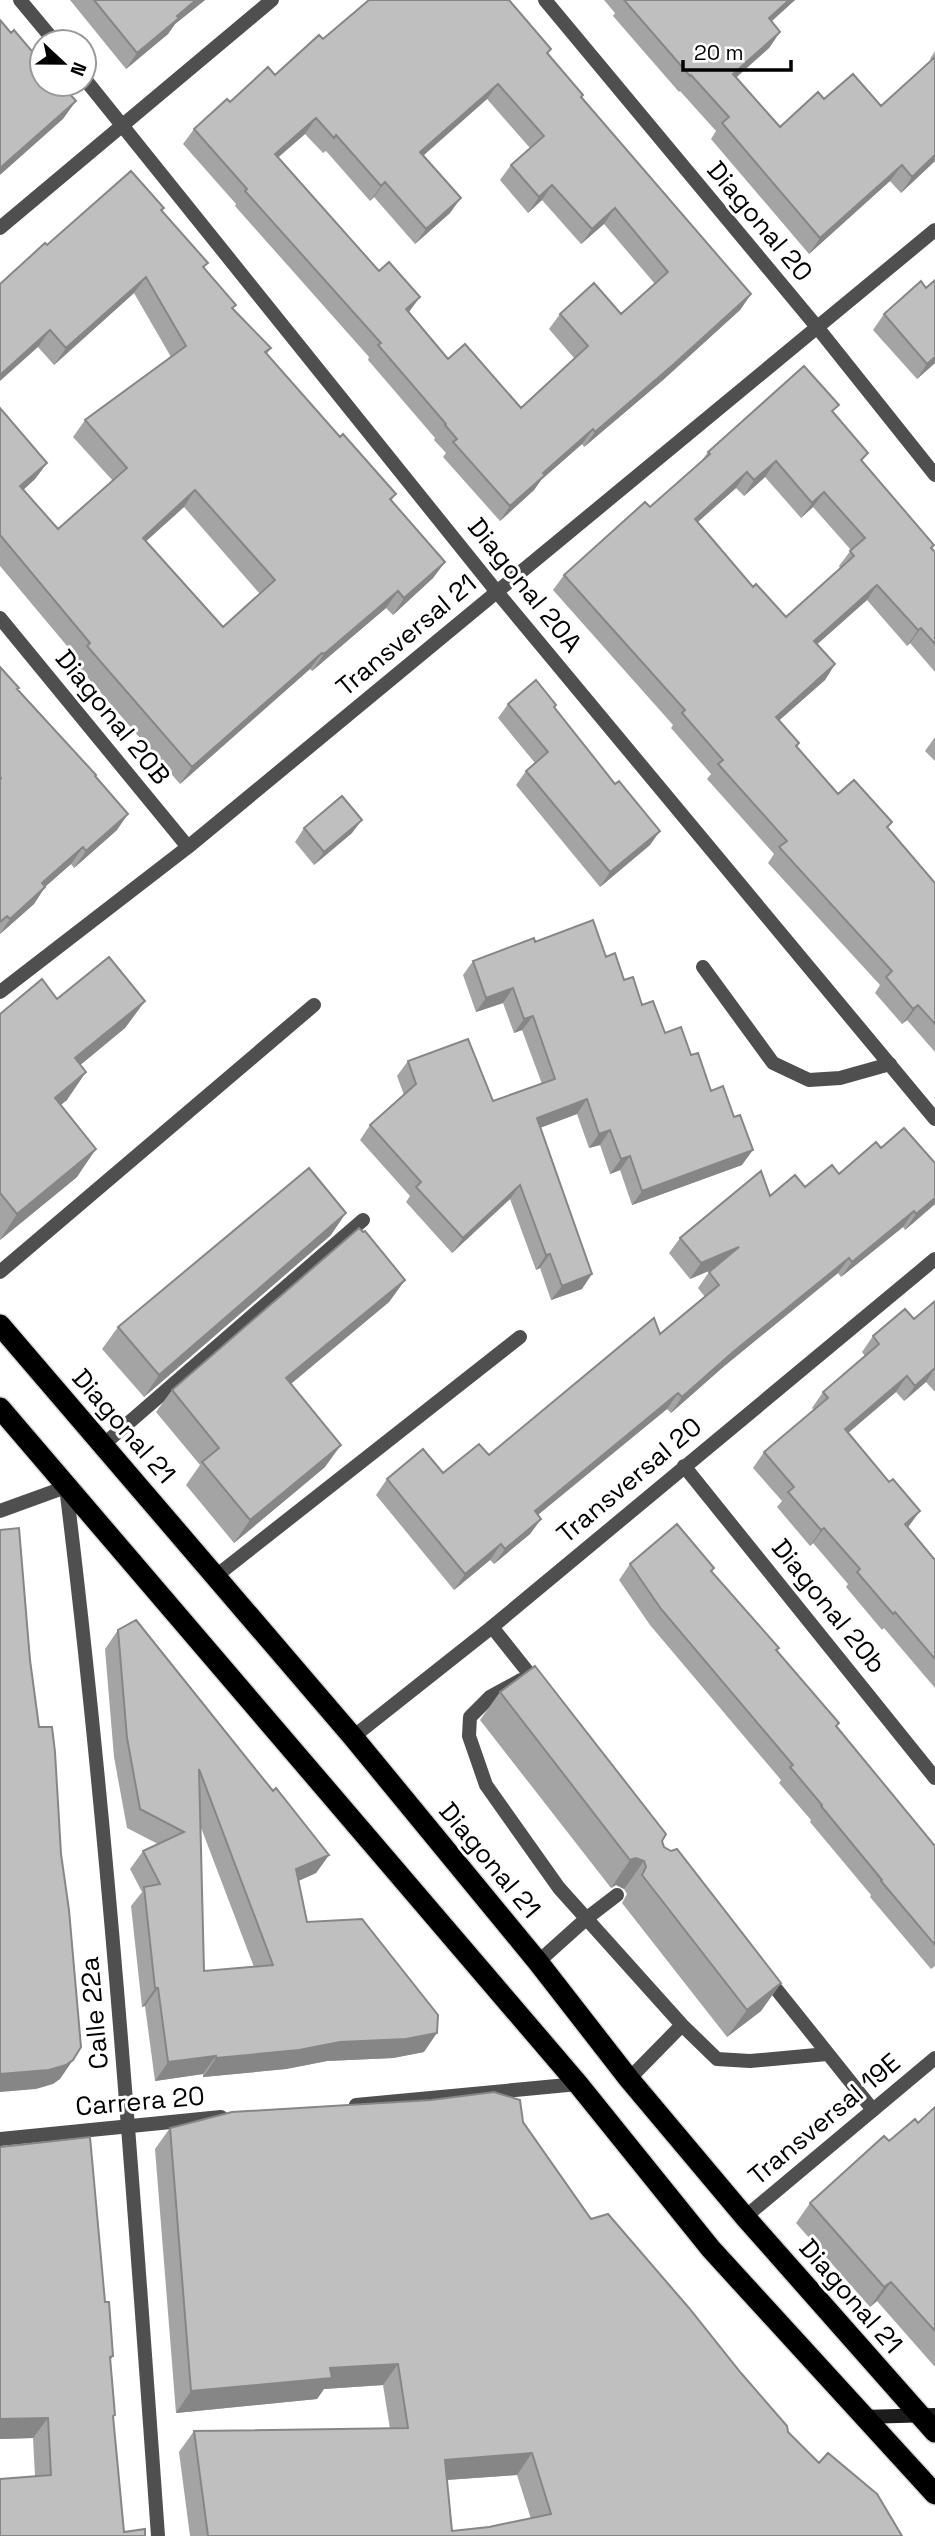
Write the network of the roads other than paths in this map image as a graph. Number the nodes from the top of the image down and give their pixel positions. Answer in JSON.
{"nodes":[{"id":1,"x":20,"y":0,"type":"edge"},
{"id":2,"x":272,"y":0,"type":"edge"},
{"id":3,"x":545,"y":0,"type":"edge"},
{"id":4,"x":43,"y":28,"type":"edge"},
{"id":5,"x":98,"y":95,"type":"edge"},
{"id":6,"x":122,"y":124,"type":"junction"},
{"id":7,"x":0,"y":228,"type":"edge"},
{"id":8,"x":935,"y":230,"type":"edge"},
{"id":9,"x":817,"y":327,"type":"junction"},
{"id":10,"x":935,"y":475,"type":"edge"},
{"id":11,"x":498,"y":592,"type":"junction"},
{"id":12,"x":0,"y":618,"type":"edge"},
{"id":13,"x":188,"y":847,"type":"junction"},
{"id":14,"x":703,"y":967,"type":"dead end"},
{"id":15,"x":0,"y":992,"type":"edge"},
{"id":16,"x":314,"y":1005,"type":"dead end"},
{"id":17,"x":890,"y":1064,"type":"junction"},
{"id":18,"x":935,"y":1119,"type":"edge"},
{"id":19,"x":363,"y":1220,"type":"dead end"},
{"id":20,"x":935,"y":1259,"type":"edge"},
{"id":21,"x":0,"y":1272,"type":"edge"},
{"id":22,"x":0,"y":1325,"type":"edge"},
{"id":23,"x":520,"y":1337,"type":"dead end"},
{"id":24,"x":0,"y":1408,"type":"edge"},
{"id":25,"x":103,"y":1445,"type":"junction"},
{"id":26,"x":684,"y":1466,"type":"junction"},
{"id":27,"x":66,"y":1487,"type":"junction"},
{"id":28,"x":0,"y":1511,"type":"edge"},
{"id":29,"x":216,"y":1576,"type":"junction"},
{"id":30,"x":492,"y":1627,"type":"junction"},
{"id":31,"x":530,"y":1675,"type":"junction"},
{"id":32,"x":547,"y":1696,"type":"edge"},
{"id":33,"x":353,"y":1737,"type":"junction"},
{"id":34,"x":935,"y":1778,"type":"edge"},
{"id":35,"x":617,"y":1895,"type":"dead end"},
{"id":36,"x":587,"y":1918,"type":"junction"},
{"id":37,"x":538,"y":1962,"type":"junction"},
{"id":38,"x":755,"y":1963,"type":"edge"},
{"id":39,"x":682,"y":2025,"type":"junction"},
{"id":40,"x":827,"y":2054,"type":"junction"},
{"id":41,"x":935,"y":2059,"type":"edge"},
{"id":42,"x":629,"y":2079,"type":"junction"},
{"id":43,"x":578,"y":2084,"type":"junction"},
{"id":44,"x":347,"y":2106,"type":"edge"},
{"id":45,"x":873,"y":2110,"type":"junction"},
{"id":46,"x":238,"y":2116,"type":"edge"},
{"id":47,"x":129,"y":2126,"type":"junction"},
{"id":48,"x":0,"y":2139,"type":"edge"},
{"id":49,"x":745,"y":2217,"type":"junction"},
{"id":50,"x":927,"y":2415,"type":"edge"},
{"id":51,"x":862,"y":2417,"type":"junction"},
{"id":52,"x":935,"y":2432,"type":"edge"},
{"id":53,"x":926,"y":2474,"type":"edge"},
{"id":54,"x":935,"y":2494,"type":"edge"},
{"id":55,"x":158,"y":2536,"type":"edge"}],
"edges":[{"from":1,"to":4,"type":"street"},
{"from":2,"to":6,"type":"street"},
{"from":3,"to":9,"type":"street","name":"Diagonal 20"},
{"from":5,"to":6,"type":"street","name":"Diagonal 20A"},
{"from":6,"to":7,"type":"street"},
{"from":6,"to":11,"type":"street","name":"Diagonal 20A"},
{"from":8,"to":9,"type":"street","name":"Transversal 21"},
{"from":9,"to":10,"type":"street","name":"Diagonal 20"},
{"from":9,"to":11,"type":"street","name":"Transversal 21"},
{"from":11,"to":13,"type":"street","name":"Transversal 21"},
{"from":11,"to":17,"type":"street","name":"Diagonal 20A"},
{"from":12,"to":13,"type":"street","name":"Diagonal 20B"},
{"from":13,"to":15,"type":"street","name":"Transversal 21"},
{"from":14,"to":17,"type":"street"},
{"from":16,"to":21,"type":"street"},
{"from":17,"to":18,"type":"street","name":"Diagonal 20A"},
{"from":19,"to":25,"type":"street"},
{"from":20,"to":26,"type":"street","name":"Transversal 20"},
{"from":22,"to":25,"type":"highway","name":"Diagonal 21"},
{"from":23,"to":29,"type":"street"},
{"from":24,"to":27,"type":"highway"},
{"from":25,"to":29,"type":"highway","name":"Diagonal 21"},
{"from":26,"to":30,"type":"street","name":"Transversal 20"},
{"from":26,"to":34,"type":"street","name":"Diagonal 20b"},
{"from":27,"to":28,"type":"street"},
{"from":27,"to":43,"type":"highway"},
{"from":27,"to":47,"type":"street","name":"Calle 22a"},
{"from":29,"to":33,"type":"highway","name":"Diagonal 21"},
{"from":30,"to":31,"type":"street"},
{"from":30,"to":33,"type":"street","name":"Transversal 20"},
{"from":31,"to":32,"type":"street"},
{"from":31,"to":36,"type":"street"},
{"from":33,"to":37,"type":"highway","name":"Diagonal 21"},
{"from":35,"to":36,"type":"street"},
{"from":36,"to":37,"type":"street"},
{"from":36,"to":39,"type":"street"},
{"from":37,"to":42,"type":"highway","name":"Diagonal 21"},
{"from":38,"to":40,"type":"street"},
{"from":39,"to":40,"type":"street"},
{"from":39,"to":42,"type":"street"},
{"from":40,"to":45,"type":"street"},
{"from":41,"to":45,"type":"street","name":"Transversal 19E"},
{"from":42,"to":49,"type":"highway","name":"Diagonal 21"},
{"from":43,"to":44,"type":"street"},
{"from":43,"to":51,"type":"highway"},
{"from":45,"to":49,"type":"street","name":"Transversal 19E"},
{"from":46,"to":47,"type":"street","name":"Carrera 20"},
{"from":47,"to":48,"type":"street","name":"Carrera 20"},
{"from":47,"to":55,"type":"street","name":"Calle 22a"},
{"from":49,"to":50,"type":"highway","name":"Diagonal 21"},
{"from":50,"to":51,"type":"street"},
{"from":50,"to":52,"type":"highway","name":"Diagonal 21"},
{"from":51,"to":53,"type":"highway"},
{"from":53,"to":54,"type":"highway"}]}
